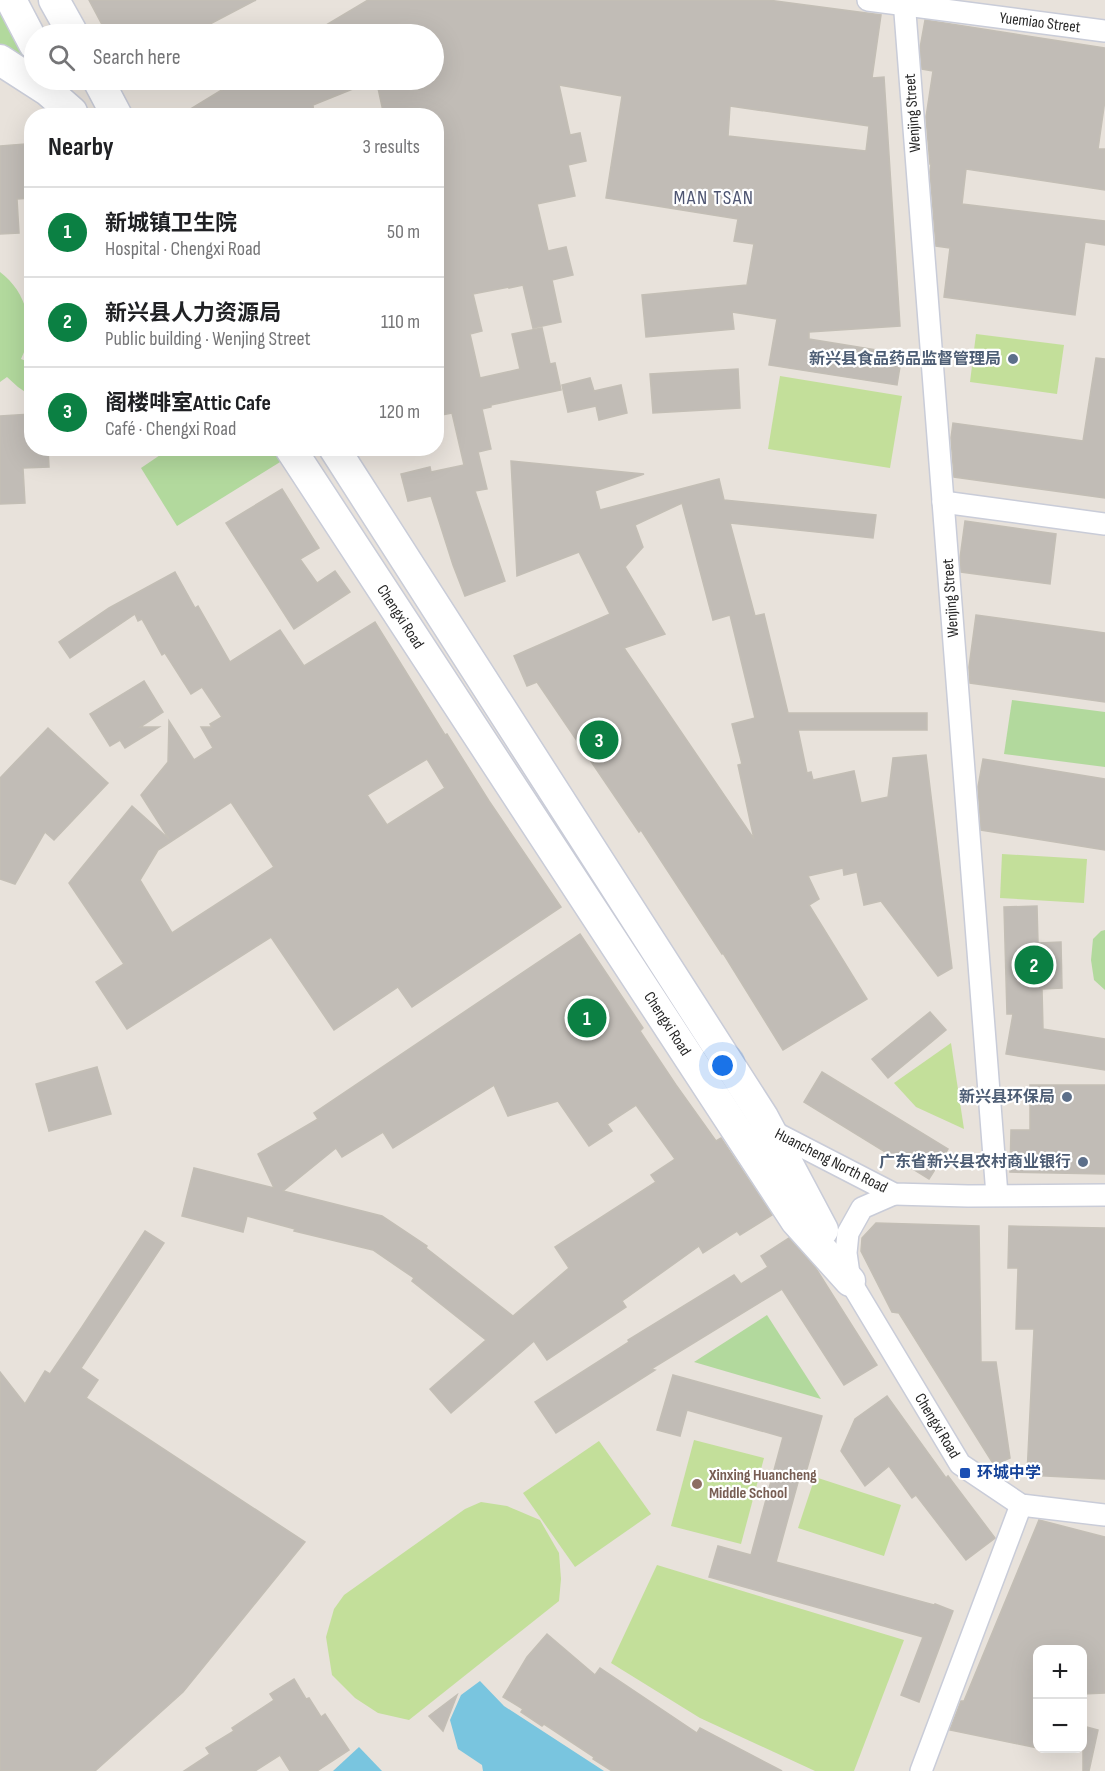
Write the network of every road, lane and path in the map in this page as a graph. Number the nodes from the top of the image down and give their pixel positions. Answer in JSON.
{"nodes":[{"id":1,"x":11,"y":0,"type":"edge"},
{"id":2,"x":54,"y":0,"type":"edge"},
{"id":3,"x":868,"y":0,"type":"edge"},
{"id":4,"x":904,"y":2,"type":"edge"},
{"id":5,"x":67,"y":24,"type":"edge"},
{"id":6,"x":24,"y":25,"type":"edge"},
{"id":7,"x":1105,"y":31,"type":"edge"},
{"id":8,"x":0,"y":60,"type":"edge"},
{"id":9,"x":24,"y":76,"type":"edge"},
{"id":10,"x":46,"y":90,"type":"edge"},
{"id":11,"x":60,"y":90,"type":"edge"},
{"id":12,"x":103,"y":90,"type":"edge"},
{"id":13,"x":66,"y":108,"type":"edge"},
{"id":14,"x":70,"y":108,"type":"edge"},
{"id":15,"x":113,"y":108,"type":"edge"},
{"id":16,"x":295,"y":456,"type":"edge"},
{"id":17,"x":339,"y":456,"type":"edge"},
{"id":18,"x":943,"y":502,"type":"junction"},
{"id":19,"x":1105,"y":524,"type":"edge"},
{"id":20,"x":712,"y":1092,"type":"junction"},
{"id":21,"x":894,"y":1194,"type":"junction"},
{"id":22,"x":997,"y":1195,"type":"junction"},
{"id":23,"x":1105,"y":1195,"type":"edge"},
{"id":24,"x":850,"y":1281,"type":"junction"},
{"id":25,"x":1021,"y":1505,"type":"junction"},
{"id":26,"x":1105,"y":1515,"type":"edge"},
{"id":27,"x":921,"y":1771,"type":"edge"}],
"edges":[{"from":1,"to":6,"type":"main road"},
{"from":2,"to":5,"type":"main road"},
{"from":3,"to":4,"type":"street","name":"Yuemiao Street"},
{"from":4,"to":7,"type":"street","name":"Yuemiao Street"},
{"from":4,"to":18,"type":"street","name":"Wenjing Street"},
{"from":8,"to":9,"type":"main road"},
{"from":10,"to":13,"type":"main road"},
{"from":11,"to":14,"type":"main road"},
{"from":12,"to":15,"type":"main road"},
{"from":16,"to":20,"type":"main road","name":"Chengxi Road"},
{"from":17,"to":24,"type":"main road"},
{"from":18,"to":19,"type":"street"},
{"from":18,"to":22,"type":"street","name":"Wenjing Street"},
{"from":20,"to":21,"type":"street","name":"Huancheng North Road"},
{"from":20,"to":24,"type":"main road","name":"Chengxi Road"},
{"from":21,"to":22,"type":"street","name":"Huancheng North Road"},
{"from":21,"to":24,"type":"street"},
{"from":22,"to":23,"type":"street","name":"Huancheng North Road"},
{"from":24,"to":25,"type":"street","name":"Chengxi Road"},
{"from":25,"to":26,"type":"street","name":"Chengxi Road"},
{"from":25,"to":27,"type":"street"}]}
